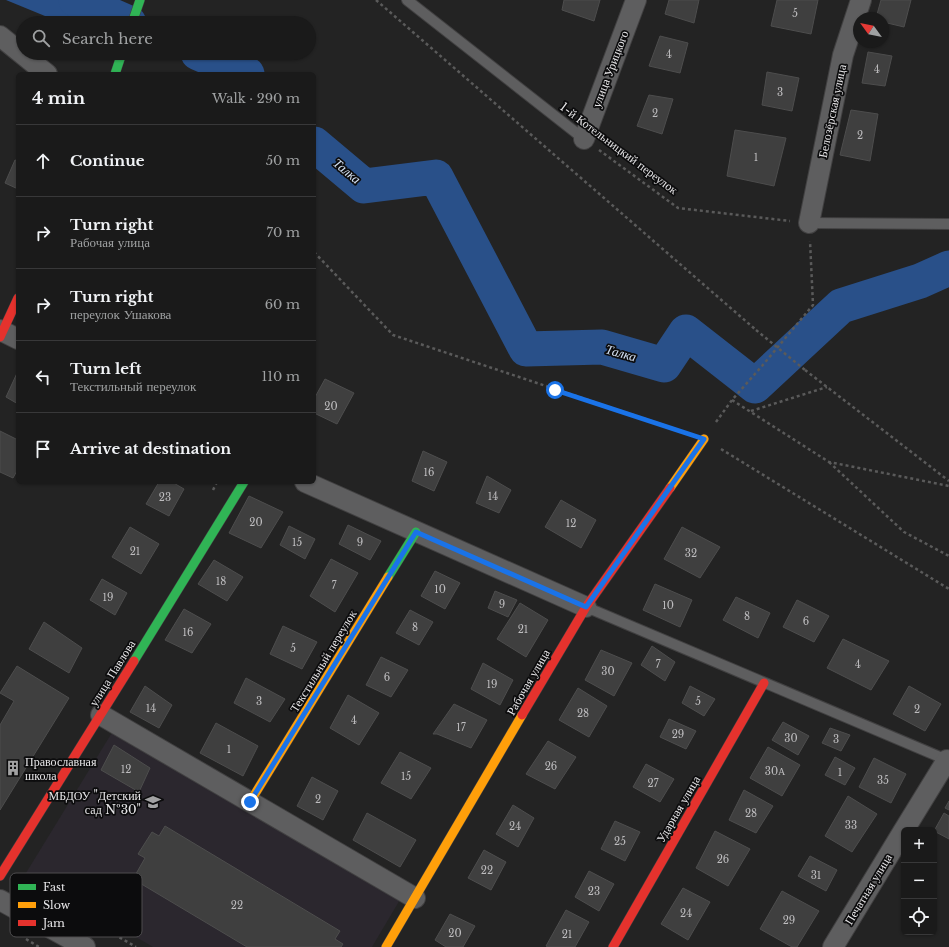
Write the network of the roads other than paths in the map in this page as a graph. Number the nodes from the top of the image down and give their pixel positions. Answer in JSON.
{"nodes":[{"id":1,"x":140,"y":0,"type":"edge"},
{"id":2,"x":407,"y":0,"type":"edge"},
{"id":3,"x":636,"y":0,"type":"edge"},
{"id":4,"x":860,"y":0,"type":"edge"},
{"id":5,"x":134,"y":16,"type":"edge"},
{"id":6,"x":0,"y":36,"type":"edge"},
{"id":7,"x":16,"y":49,"type":"edge"},
{"id":8,"x":30,"y":60,"type":"edge"},
{"id":9,"x":120,"y":60,"type":"edge"},
{"id":10,"x":45,"y":72,"type":"edge"},
{"id":11,"x":116,"y":72,"type":"edge"},
{"id":12,"x":584,"y":139,"type":"joint"},
{"id":13,"x":809,"y":223,"type":"joint"},
{"id":14,"x":949,"y":224,"type":"edge"},
{"id":15,"x":16,"y":304,"type":"edge"},
{"id":16,"x":5,"y":335,"type":"edge"},
{"id":17,"x":704,"y":439,"type":"road end"},
{"id":18,"x":243,"y":484,"type":"edge"},
{"id":19,"x":309,"y":484,"type":"edge"},
{"id":20,"x":416,"y":532,"type":"junction"},
{"id":21,"x":586,"y":607,"type":"junction"},
{"id":22,"x":764,"y":683,"type":"junction"},
{"id":23,"x":101,"y":715,"type":"junction"},
{"id":24,"x":948,"y":758,"type":"edge"},
{"id":25,"x":250,"y":802,"type":"junction"},
{"id":26,"x":906,"y":827,"type":"edge"},
{"id":27,"x":901,"y":835,"type":"edge"},
{"id":28,"x":2,"y":873,"type":"edge"},
{"id":29,"x":415,"y":898,"type":"junction"},
{"id":30,"x":0,"y":900,"type":"edge"},
{"id":31,"x":10,"y":906,"type":"edge"},
{"id":32,"x":67,"y":937,"type":"edge"},
{"id":33,"x":85,"y":947,"type":"edge"},
{"id":34,"x":386,"y":947,"type":"edge"},
{"id":35,"x":614,"y":947,"type":"edge"},
{"id":36,"x":833,"y":947,"type":"edge"}],
"edges":[{"from":1,"to":5,"type":"street"},
{"from":2,"to":12,"type":"lane","name":"1-й Котельницкий переулок"},
{"from":3,"to":12,"type":"street","name":"улица Урицкого"},
{"from":4,"to":13,"type":"street","name":"Белозёрская улица"},
{"from":6,"to":7,"type":"street"},
{"from":8,"to":10,"type":"street"},
{"from":9,"to":11,"type":"street"},
{"from":13,"to":14,"type":"lane"},
{"from":15,"to":16,"type":"street"},
{"from":17,"to":21,"type":"street","name":"Рабочая улица"},
{"from":18,"to":23,"type":"street","name":"улица Павлова"},
{"from":19,"to":20,"type":"street"},
{"from":20,"to":21,"type":"street"},
{"from":20,"to":25,"type":"street","name":"Текстильный переулок"},
{"from":21,"to":22,"type":"lane"},
{"from":21,"to":29,"type":"street","name":"Рабочая улица"},
{"from":22,"to":24,"type":"lane"},
{"from":22,"to":35,"type":"street","name":"Ударная улица"},
{"from":23,"to":25,"type":"street"},
{"from":23,"to":28,"type":"street","name":"улица Павлова"},
{"from":24,"to":26,"type":"street","name":"Печатная улица"},
{"from":25,"to":29,"type":"street"},
{"from":27,"to":36,"type":"street","name":"Печатная улица"},
{"from":29,"to":34,"type":"street","name":"Рабочая улица"},
{"from":30,"to":31,"type":"street"},
{"from":32,"to":33,"type":"street"}]}
